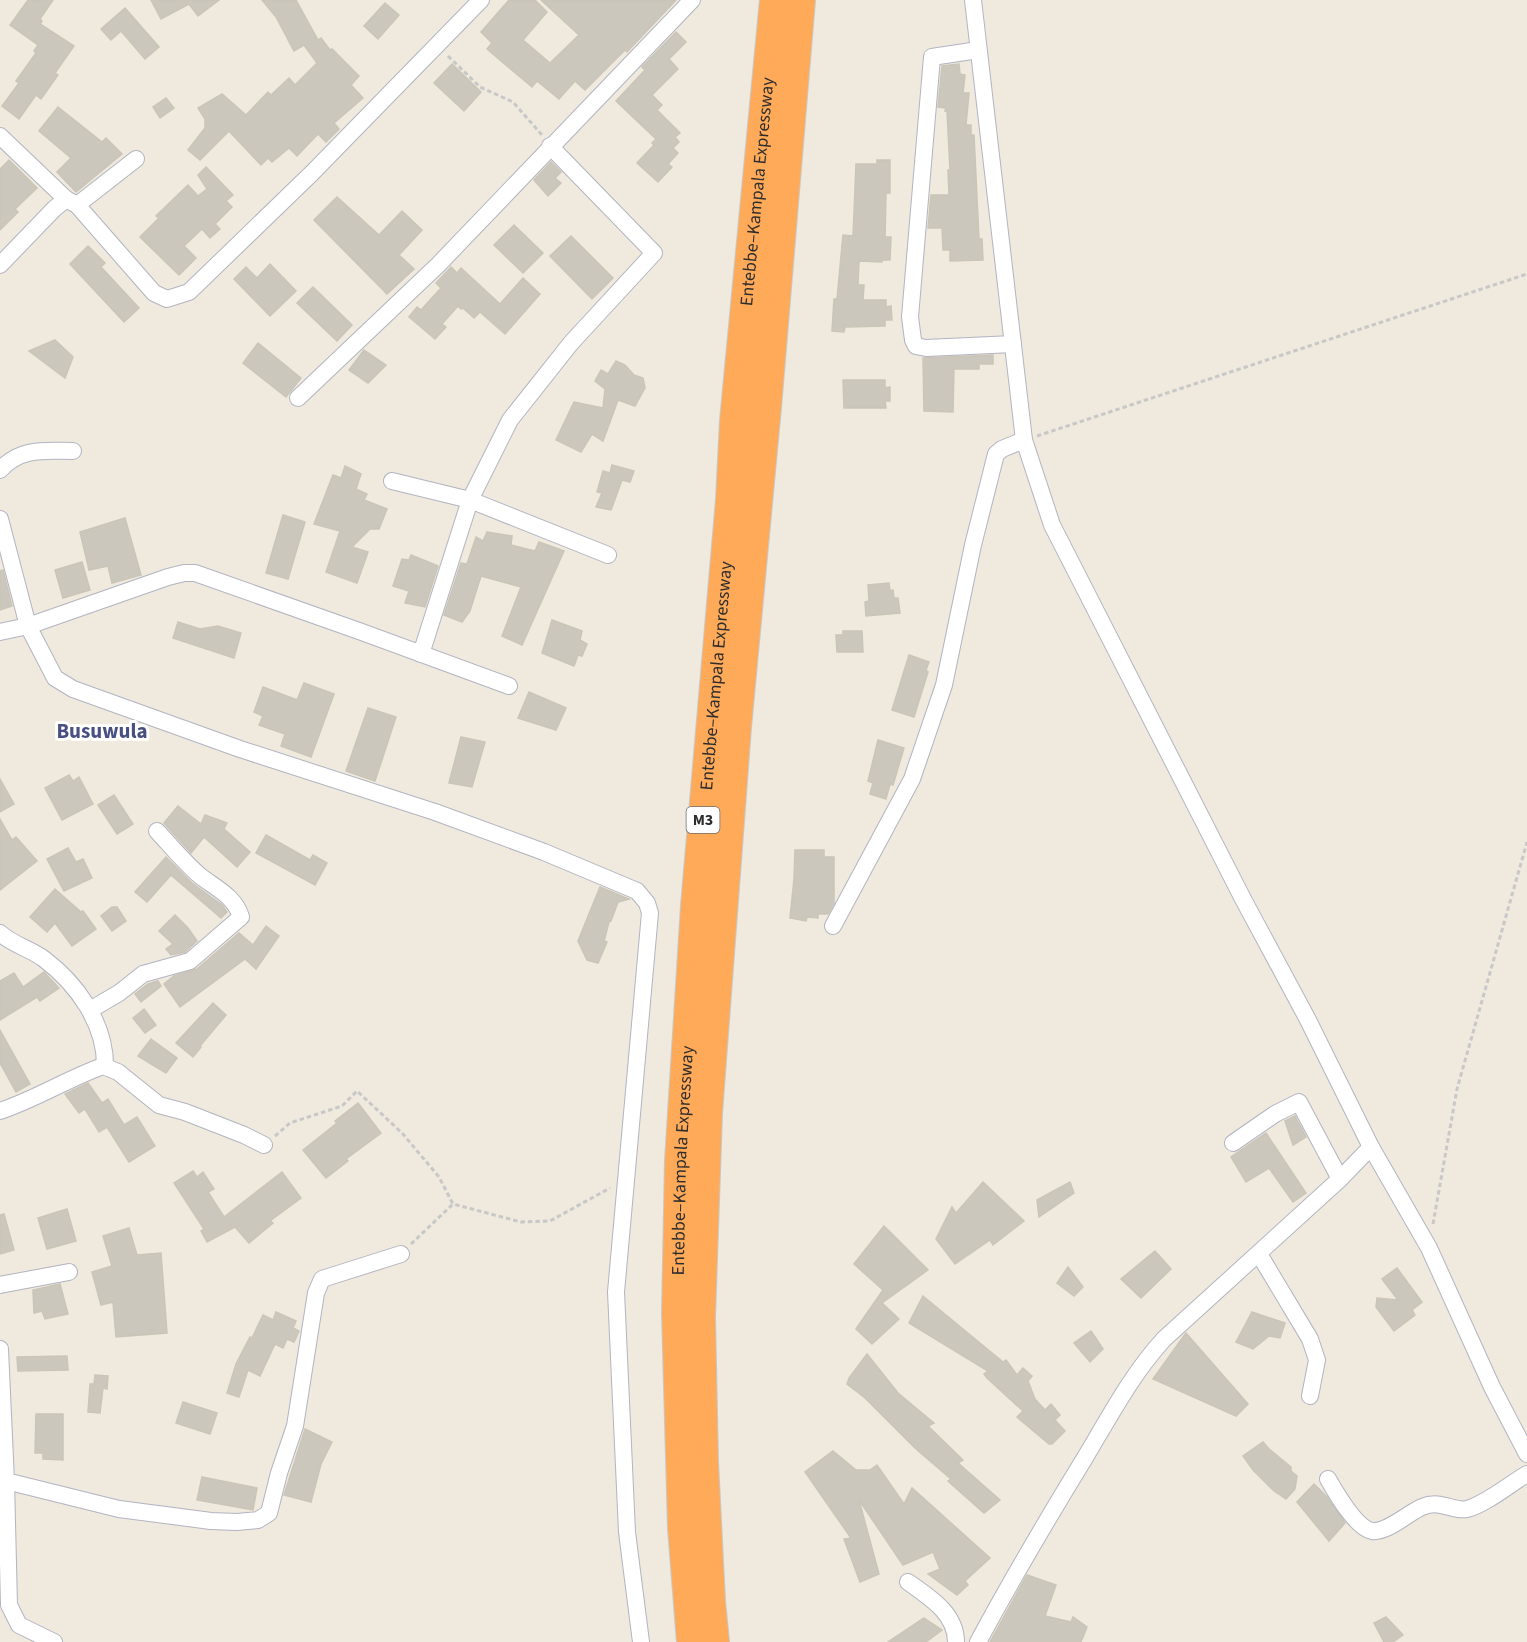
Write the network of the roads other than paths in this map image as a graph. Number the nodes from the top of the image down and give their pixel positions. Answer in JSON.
{"nodes":[{"id":1,"x":481,"y":0,"type":"edge"},
{"id":2,"x":692,"y":0,"type":"edge"},
{"id":3,"x":776,"y":0,"type":"edge"},
{"id":4,"x":800,"y":0,"type":"edge"},
{"id":5,"x":974,"y":0,"type":"edge"},
{"id":6,"x":978,"y":50,"type":"junction"},
{"id":7,"x":0,"y":136,"type":"edge"},
{"id":8,"x":550,"y":146,"type":"junction"},
{"id":9,"x":136,"y":159,"type":"dead end"},
{"id":10,"x":71,"y":202,"type":"junction"},
{"id":11,"x":0,"y":265,"type":"edge"},
{"id":12,"x":1013,"y":344,"type":"junction"},
{"id":13,"x":298,"y":398,"type":"dead end"},
{"id":14,"x":1024,"y":440,"type":"junction"},
{"id":15,"x":73,"y":451,"type":"dead end"},
{"id":16,"x":0,"y":470,"type":"edge"},
{"id":17,"x":392,"y":482,"type":"dead end"},
{"id":18,"x":470,"y":500,"type":"junction"},
{"id":19,"x":0,"y":519,"type":"edge"},
{"id":20,"x":608,"y":555,"type":"dead end"},
{"id":21,"x":28,"y":626,"type":"junction"},
{"id":22,"x":0,"y":632,"type":"edge"},
{"id":23,"x":421,"y":654,"type":"junction"},
{"id":24,"x":509,"y":686,"type":"dead end"},
{"id":25,"x":157,"y":831,"type":"dead end"},
{"id":26,"x":833,"y":926,"type":"dead end"},
{"id":27,"x":1,"y":936,"type":"edge"},
{"id":28,"x":90,"y":1010,"type":"junction"},
{"id":29,"x":103,"y":1066,"type":"junction"},
{"id":30,"x":0,"y":1111,"type":"edge"},
{"id":31,"x":1233,"y":1143,"type":"dead end"},
{"id":32,"x":264,"y":1145,"type":"road end"},
{"id":33,"x":1371,"y":1147,"type":"junction"},
{"id":34,"x":1340,"y":1179,"type":"junction"},
{"id":35,"x":401,"y":1254,"type":"road end"},
{"id":36,"x":1259,"y":1254,"type":"junction"},
{"id":37,"x":69,"y":1272,"type":"dead end"},
{"id":38,"x":0,"y":1285,"type":"edge"},
{"id":39,"x":0,"y":1349,"type":"edge"},
{"id":40,"x":1310,"y":1396,"type":"dead end"},
{"id":41,"x":1527,"y":1454,"type":"edge"},
{"id":42,"x":1527,"y":1474,"type":"edge"},
{"id":43,"x":1328,"y":1479,"type":"dead end"},
{"id":44,"x":3,"y":1480,"type":"edge"},
{"id":45,"x":908,"y":1582,"type":"dead end"},
{"id":46,"x":54,"y":1642,"type":"edge"},
{"id":47,"x":641,"y":1642,"type":"edge"},
{"id":48,"x":692,"y":1642,"type":"edge"},
{"id":49,"x":714,"y":1642,"type":"edge"},
{"id":50,"x":956,"y":1642,"type":"edge"},
{"id":51,"x":978,"y":1642,"type":"edge"}],
"edges":[{"from":1,"to":10,"type":"street"},
{"from":2,"to":8,"type":"street"},
{"from":3,"to":48,"type":"highway","name":"Entebbe–Kampala Expressway","number":"M3"},
{"from":4,"to":49,"type":"highway","name":"Entebbe–Kampala Expressway","number":"M3"},
{"from":5,"to":6,"type":"street"},
{"from":6,"to":12,"type":"street"},
{"from":6,"to":12,"type":"street"},
{"from":7,"to":10,"type":"street"},
{"from":8,"to":13,"type":"street"},
{"from":8,"to":18,"type":"street"},
{"from":9,"to":10,"type":"street"},
{"from":10,"to":11,"type":"street"},
{"from":12,"to":14,"type":"street"},
{"from":14,"to":26,"type":"street"},
{"from":14,"to":33,"type":"street"},
{"from":15,"to":16,"type":"street"},
{"from":17,"to":18,"type":"street"},
{"from":18,"to":20,"type":"street"},
{"from":18,"to":23,"type":"street"},
{"from":19,"to":21,"type":"street"},
{"from":21,"to":22,"type":"street"},
{"from":21,"to":23,"type":"street"},
{"from":21,"to":47,"type":"street"},
{"from":23,"to":24,"type":"street"},
{"from":25,"to":28,"type":"street"},
{"from":27,"to":28,"type":"street"},
{"from":28,"to":29,"type":"street"},
{"from":29,"to":30,"type":"street"},
{"from":29,"to":32,"type":"street"},
{"from":31,"to":34,"type":"street"},
{"from":33,"to":34,"type":"street"},
{"from":33,"to":41,"type":"street"},
{"from":34,"to":36,"type":"street"},
{"from":35,"to":44,"type":"street"},
{"from":36,"to":40,"type":"street"},
{"from":36,"to":51,"type":"street"},
{"from":37,"to":38,"type":"street"},
{"from":39,"to":44,"type":"street"},
{"from":42,"to":43,"type":"street"},
{"from":44,"to":46,"type":"street"},
{"from":45,"to":50,"type":"street"}]}
